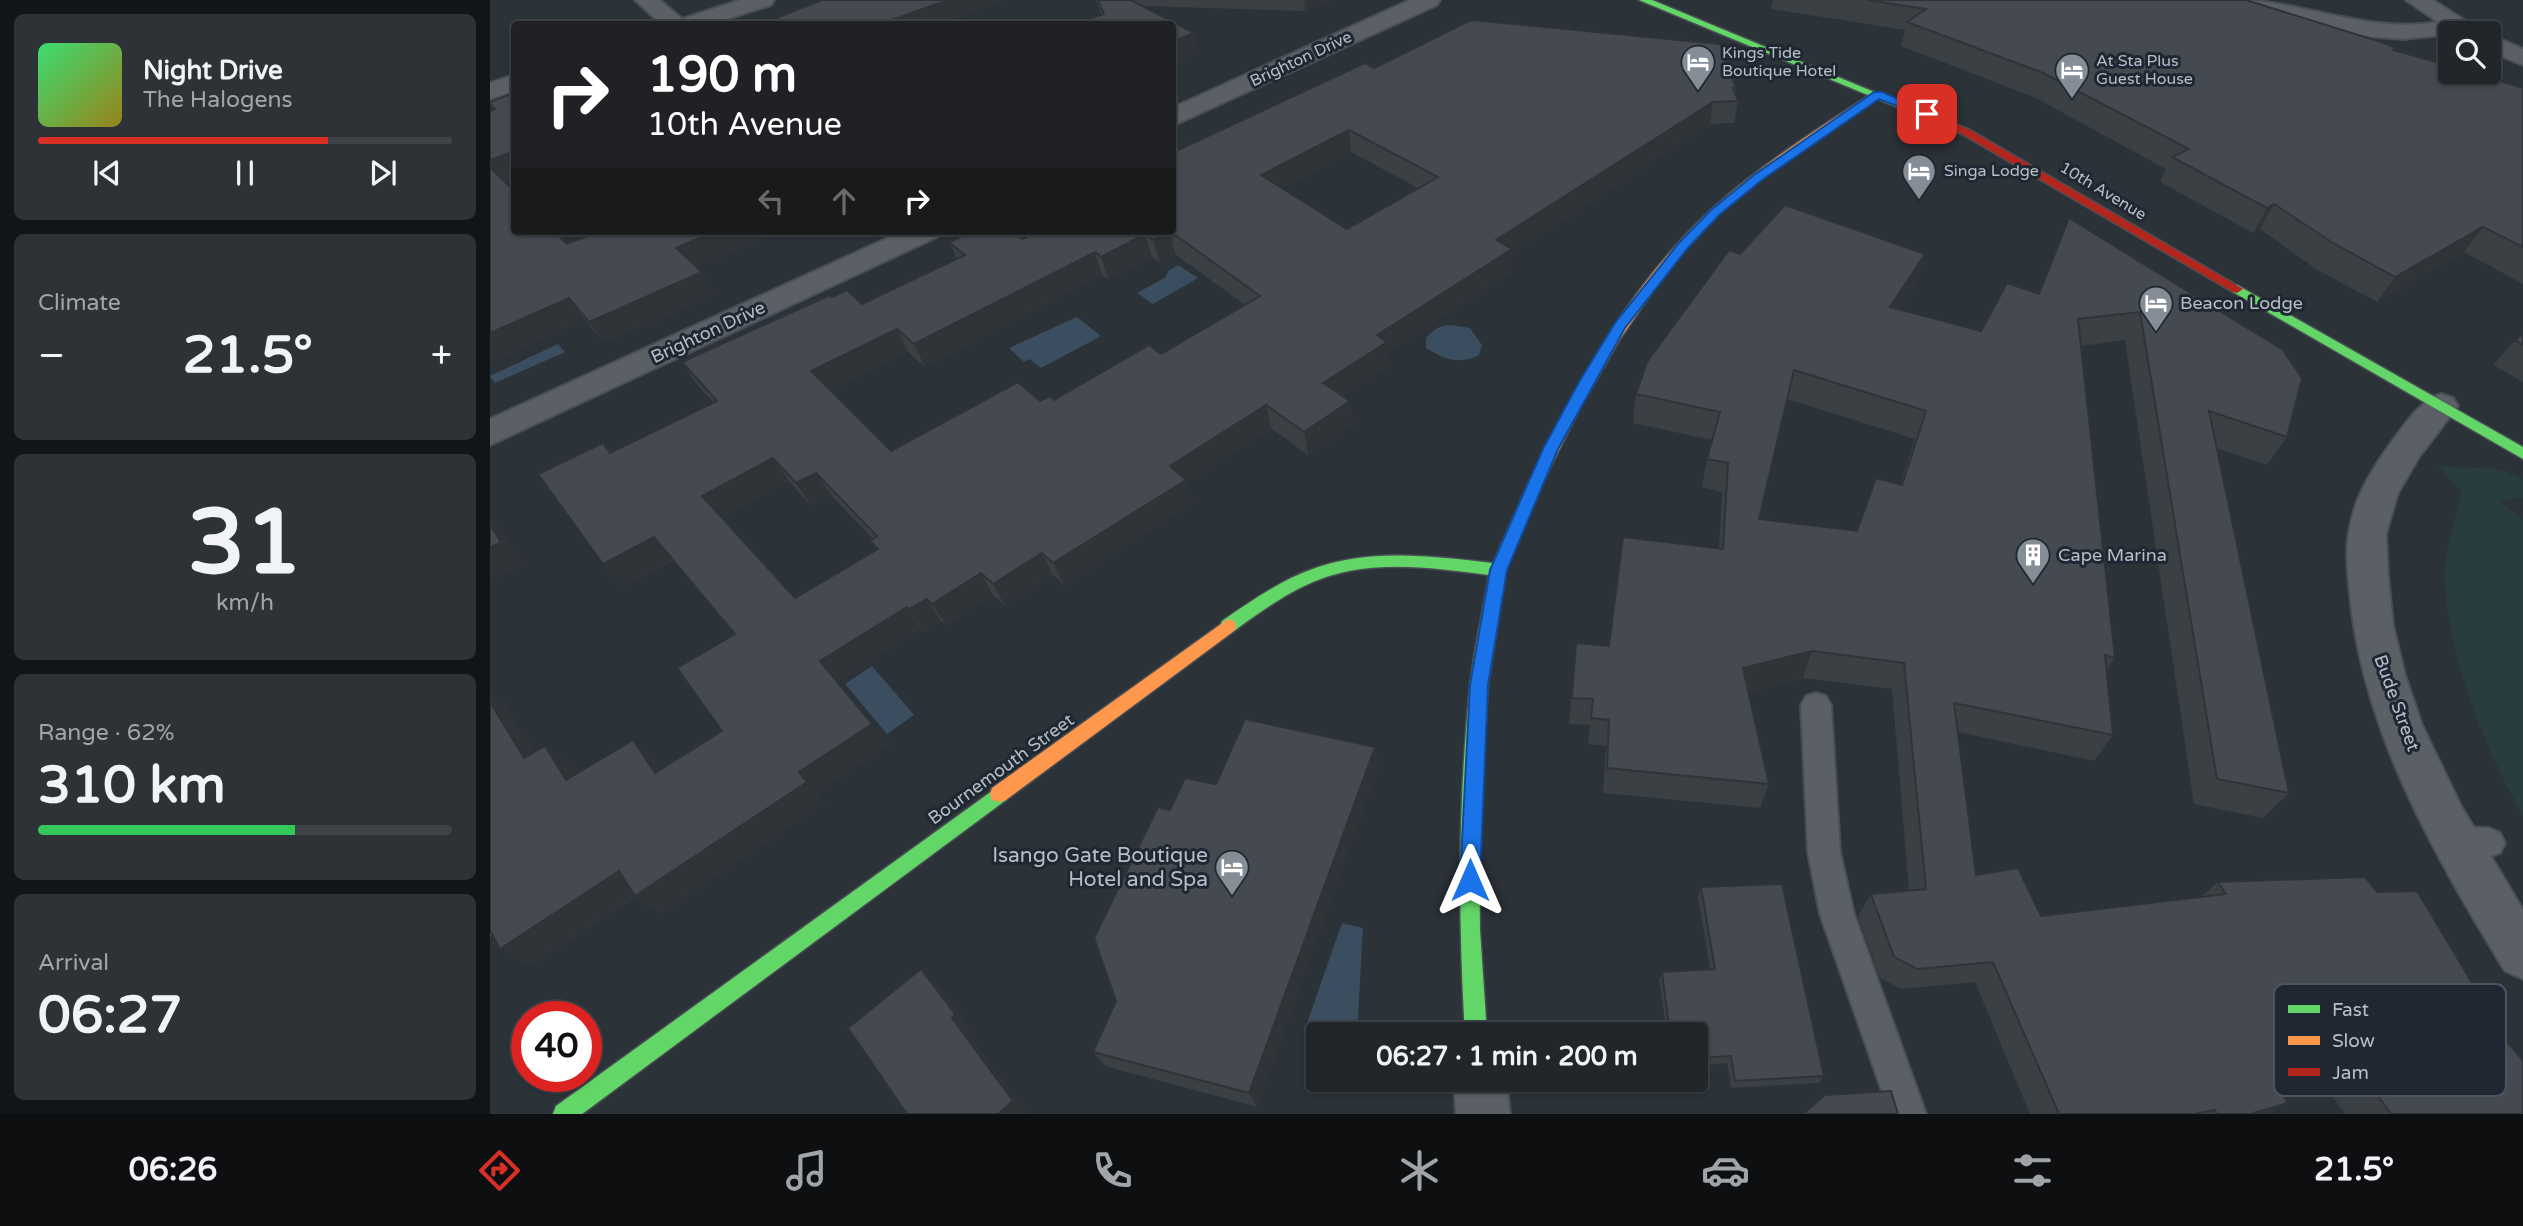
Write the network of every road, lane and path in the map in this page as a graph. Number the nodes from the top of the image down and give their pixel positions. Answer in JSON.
{"nodes":[{"id":1,"x":646,"y":0,"type":"edge"},
{"id":2,"x":763,"y":0,"type":"edge"},
{"id":3,"x":1429,"y":0,"type":"edge"},
{"id":4,"x":1644,"y":0,"type":"edge"},
{"id":5,"x":2245,"y":0,"type":"edge"},
{"id":6,"x":2417,"y":0,"type":"edge"},
{"id":7,"x":670,"y":21,"type":"edge"},
{"id":8,"x":698,"y":21,"type":"edge"},
{"id":9,"x":2453,"y":21,"type":"edge"},
{"id":10,"x":2438,"y":32,"type":"edge"},
{"id":11,"x":2501,"y":47,"type":"edge"},
{"id":12,"x":2523,"y":58,"type":"edge"},
{"id":13,"x":511,"y":84,"type":"edge"},
{"id":14,"x":490,"y":92,"type":"edge"},
{"id":15,"x":1878,"y":94,"type":"junction"},
{"id":16,"x":1176,"y":116,"type":"edge"},
{"id":17,"x":918,"y":235,"type":"edge"},
{"id":18,"x":2441,"y":406,"type":"junction"},
{"id":19,"x":490,"y":433,"type":"edge"},
{"id":20,"x":2523,"y":454,"type":"edge"},
{"id":21,"x":1499,"y":570,"type":"junction"},
{"id":22,"x":1816,"y":705,"type":"dead end"},
{"id":23,"x":2523,"y":954,"type":"edge"},
{"id":24,"x":1475,"y":1022,"type":"edge"},
{"id":25,"x":1481,"y":1092,"type":"edge"},
{"id":26,"x":564,"y":1114,"type":"edge"},
{"id":27,"x":1483,"y":1114,"type":"edge"},
{"id":28,"x":1908,"y":1114,"type":"edge"}],
"edges":[{"from":1,"to":7,"type":"street"},
{"from":2,"to":8,"type":"street"},
{"from":3,"to":16,"type":"street","name":"Brighton Drive"},
{"from":4,"to":15,"type":"street","name":"10th Avenue"},
{"from":5,"to":10,"type":"street"},
{"from":6,"to":9,"type":"street"},
{"from":11,"to":12,"type":"street"},
{"from":13,"to":14,"type":"street"},
{"from":15,"to":18,"type":"street","name":"10th Avenue"},
{"from":15,"to":21,"type":"street"},
{"from":17,"to":19,"type":"street","name":"Brighton Drive"},
{"from":18,"to":20,"type":"street","name":"10th Avenue"},
{"from":18,"to":23,"type":"street","name":"Bude Street"},
{"from":21,"to":24,"type":"street"},
{"from":21,"to":26,"type":"street","name":"Bournemouth Street"},
{"from":22,"to":28,"type":"lane"},
{"from":25,"to":27,"type":"street"}]}
